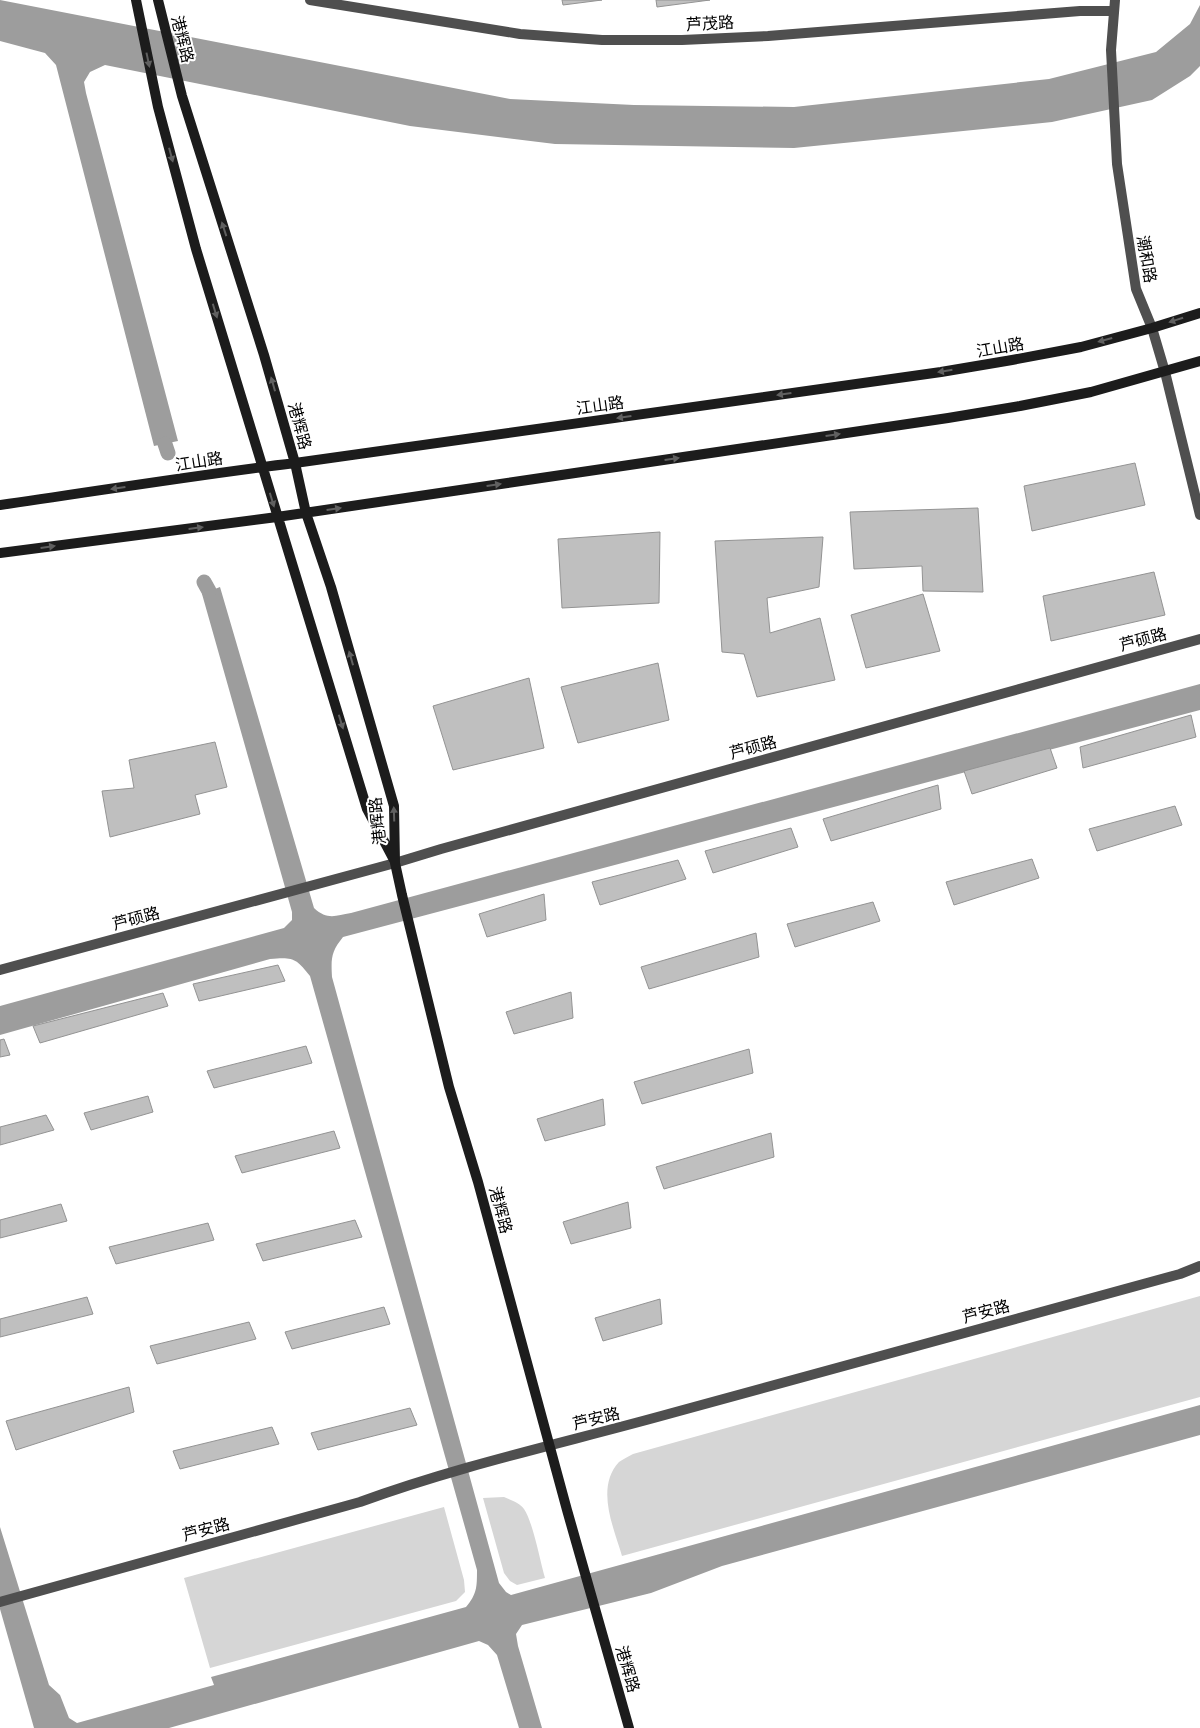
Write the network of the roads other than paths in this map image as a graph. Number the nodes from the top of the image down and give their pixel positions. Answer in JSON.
{"nodes":[{"id":1,"x":136,"y":0,"type":"edge"},
{"id":2,"x":158,"y":0,"type":"edge"},
{"id":3,"x":310,"y":0,"type":"edge"},
{"id":4,"x":1115,"y":0,"type":"edge"},
{"id":5,"x":1114,"y":11,"type":"junction"},
{"id":6,"x":1200,"y":313,"type":"edge"},
{"id":7,"x":1152,"y":328,"type":"junction"},
{"id":8,"x":1200,"y":361,"type":"edge"},
{"id":9,"x":1165,"y":372,"type":"junction"},
{"id":10,"x":295,"y":463,"type":"junction"},
{"id":11,"x":262,"y":467,"type":"junction"},
{"id":12,"x":0,"y":505,"type":"edge"},
{"id":13,"x":306,"y":513,"type":"junction"},
{"id":14,"x":1200,"y":514,"type":"edge"},
{"id":15,"x":277,"y":517,"type":"junction"},
{"id":16,"x":0,"y":553,"type":"edge"},
{"id":17,"x":1200,"y":639,"type":"edge"},
{"id":18,"x":395,"y":863,"type":"junction"},
{"id":19,"x":0,"y":970,"type":"edge"},
{"id":20,"x":1200,"y":1266,"type":"edge"},
{"id":21,"x":549,"y":1445,"type":"junction"},
{"id":22,"x":0,"y":1602,"type":"edge"},
{"id":23,"x":629,"y":1728,"type":"edge"}],
"edges":[{"from":1,"to":11,"type":"main road","name":"港辉路","one_way":true},
{"from":10,"to":2,"type":"main road","name":"港辉路","one_way":true},
{"from":3,"to":5,"type":"street","name":"芦茂路"},
{"from":4,"to":5,"type":"street","name":"潮和路"},
{"from":5,"to":7,"type":"street","name":"潮和路"},
{"from":6,"to":7,"type":"main road","name":"江山路","one_way":true},
{"from":7,"to":9,"type":"street","name":"潮和路"},
{"from":7,"to":10,"type":"main road","name":"江山路","one_way":true},
{"from":8,"to":9,"type":"main road"},
{"from":13,"to":9,"type":"main road","one_way":true},
{"from":9,"to":14,"type":"street","name":"潮和路"},
{"from":10,"to":11,"type":"main road","name":"江山路"},
{"from":10,"to":13,"type":"main road","name":"港辉路"},
{"from":11,"to":12,"type":"main road","name":"江山路","one_way":true},
{"from":11,"to":15,"type":"main road","name":"港辉路","one_way":true},
{"from":13,"to":15,"type":"main road"},
{"from":18,"to":13,"type":"main road","name":"港辉路","one_way":true},
{"from":16,"to":15,"type":"main road","one_way":true},
{"from":15,"to":18,"type":"main road","name":"港辉路","one_way":true},
{"from":17,"to":18,"type":"street","name":"芦硕路"},
{"from":18,"to":19,"type":"street","name":"芦硕路"},
{"from":18,"to":21,"type":"main road","name":"港辉路"},
{"from":20,"to":21,"type":"street","name":"芦安路"},
{"from":21,"to":22,"type":"street","name":"芦安路"},
{"from":21,"to":23,"type":"main road","name":"港辉路"}]}
